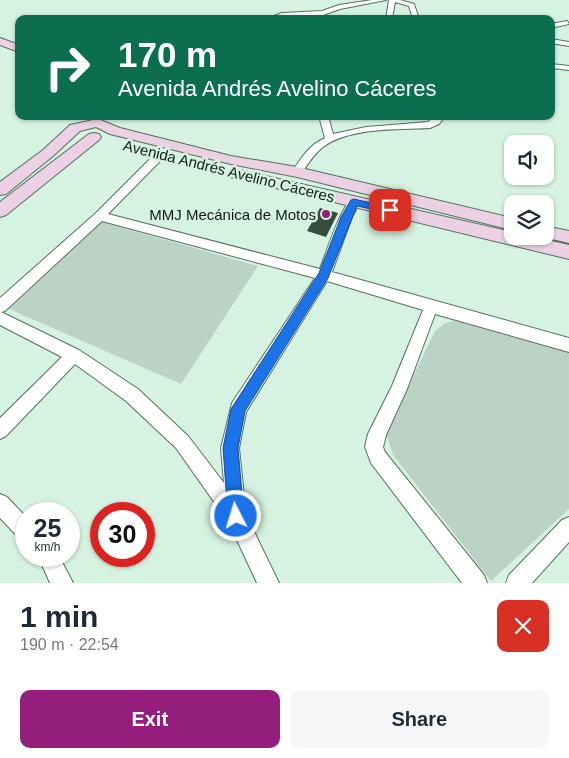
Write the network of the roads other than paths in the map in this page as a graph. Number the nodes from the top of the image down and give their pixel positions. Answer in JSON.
{"nodes":[{"id":1,"x":383,"y":0,"type":"edge"},
{"id":2,"x":392,"y":0,"type":"edge"},
{"id":3,"x":286,"y":15,"type":"edge"},
{"id":4,"x":390,"y":15,"type":"edge"},
{"id":5,"x":415,"y":15,"type":"edge"},
{"id":6,"x":568,"y":23,"type":"edge"},
{"id":7,"x":555,"y":25,"type":"edge"},
{"id":8,"x":0,"y":41,"type":"edge"},
{"id":9,"x":555,"y":42,"type":"edge"},
{"id":10,"x":569,"y":44,"type":"edge"},
{"id":11,"x":15,"y":47,"type":"edge"},
{"id":12,"x":0,"y":50,"type":"edge"},
{"id":13,"x":15,"y":56,"type":"edge"},
{"id":14,"x":555,"y":66,"type":"edge"},
{"id":15,"x":569,"y":68,"type":"edge"},
{"id":16,"x":325,"y":120,"type":"edge"},
{"id":17,"x":376,"y":120,"type":"edge"},
{"id":18,"x":438,"y":120,"type":"edge"},
{"id":19,"x":76,"y":122,"type":"edge"},
{"id":20,"x":97,"y":125,"type":"edge"},
{"id":21,"x":381,"y":128,"type":"junction"},
{"id":22,"x":330,"y":139,"type":"junction"},
{"id":23,"x":160,"y":155,"type":"junction"},
{"id":24,"x":226,"y":165,"type":"junction"},
{"id":25,"x":297,"y":172,"type":"junction"},
{"id":26,"x":0,"y":190,"type":"edge"},
{"id":27,"x":354,"y":202,"type":"junction"},
{"id":28,"x":0,"y":211,"type":"edge"},
{"id":29,"x":100,"y":216,"type":"junction"},
{"id":30,"x":504,"y":230,"type":"edge"},
{"id":31,"x":504,"y":231,"type":"edge"},
{"id":32,"x":554,"y":234,"type":"edge"},
{"id":33,"x":569,"y":237,"type":"edge"},
{"id":34,"x":548,"y":245,"type":"edge"},
{"id":35,"x":569,"y":252,"type":"edge"},
{"id":36,"x":324,"y":275,"type":"junction"},
{"id":37,"x":0,"y":307,"type":"edge"},
{"id":38,"x":431,"y":307,"type":"junction"},
{"id":39,"x":0,"y":318,"type":"edge"},
{"id":40,"x":569,"y":344,"type":"edge"},
{"id":41,"x":74,"y":355,"type":"junction"},
{"id":42,"x":0,"y":430,"type":"edge"},
{"id":43,"x":0,"y":504,"type":"edge"},
{"id":44,"x":236,"y":516,"type":"junction"},
{"id":45,"x":15,"y":520,"type":"edge"},
{"id":46,"x":569,"y":527,"type":"edge"},
{"id":47,"x":54,"y":567,"type":"edge"},
{"id":48,"x":62,"y":583,"type":"edge"},
{"id":49,"x":268,"y":583,"type":"edge"},
{"id":50,"x":476,"y":583,"type":"edge"},
{"id":51,"x":517,"y":583,"type":"edge"}],
"edges":[{"from":1,"to":3,"type":"street"},
{"from":2,"to":4,"type":"street"},
{"from":2,"to":5,"type":"street"},
{"from":6,"to":7,"type":"street"},
{"from":8,"to":11,"type":"main road"},
{"from":9,"to":10,"type":"street"},
{"from":12,"to":13,"type":"main road"},
{"from":14,"to":15,"type":"street"},
{"from":16,"to":22,"type":"street"},
{"from":17,"to":21,"type":"street"},
{"from":18,"to":21,"type":"street"},
{"from":19,"to":20,"type":"main road","name":"Avenida Andrés Avelino Cáceres"},
{"from":19,"to":26,"type":"main road"},
{"from":20,"to":23,"type":"main road","name":"Avenida Andrés Avelino Cáceres"},
{"from":20,"to":24,"type":"main road","name":"Avenida Andrés Avelino Cáceres"},
{"from":20,"to":28,"type":"main road"},
{"from":21,"to":22,"type":"street"},
{"from":22,"to":25,"type":"street"},
{"from":23,"to":24,"type":"main road","name":"Avenida Andrés Avelino Cáceres"},
{"from":23,"to":29,"type":"street"},
{"from":24,"to":25,"type":"main road","name":"Avenida Andrés Avelino Cáceres"},
{"from":24,"to":27,"type":"main road","name":"Avenida Andrés Avelino Cáceres"},
{"from":25,"to":30,"type":"main road","name":"Avenida Andrés Avelino Cáceres"},
{"from":27,"to":31,"type":"main road","name":"Avenida Andrés Avelino Cáceres"},
{"from":27,"to":36,"type":"street"},
{"from":29,"to":36,"type":"street"},
{"from":29,"to":37,"type":"street"},
{"from":32,"to":33,"type":"main road"},
{"from":34,"to":35,"type":"main road","name":"Avenida Andrés Avelino Cáceres"},
{"from":36,"to":38,"type":"street"},
{"from":36,"to":44,"type":"street"},
{"from":38,"to":40,"type":"street"},
{"from":38,"to":50,"type":"street"},
{"from":39,"to":41,"type":"street"},
{"from":41,"to":42,"type":"street"},
{"from":41,"to":44,"type":"street"},
{"from":43,"to":45,"type":"street"},
{"from":44,"to":49,"type":"street"},
{"from":46,"to":51,"type":"street"},
{"from":47,"to":48,"type":"street"}]}
